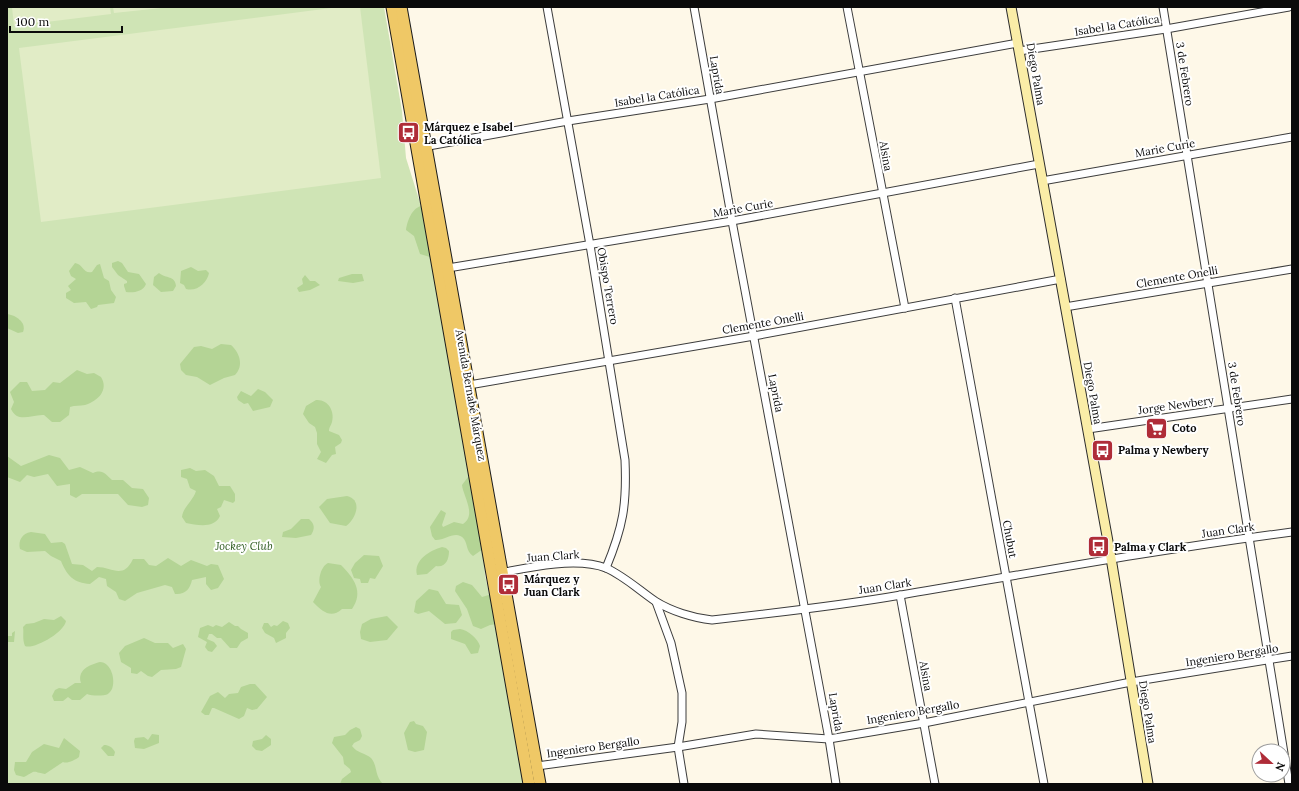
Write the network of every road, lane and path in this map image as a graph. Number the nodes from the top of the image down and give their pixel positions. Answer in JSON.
{"nodes":[{"id":1,"x":392,"y":7,"type":"edge"},
{"id":2,"x":401,"y":7,"type":"edge"},
{"id":3,"x":547,"y":7,"type":"edge"},
{"id":4,"x":694,"y":7,"type":"edge"},
{"id":5,"x":847,"y":7,"type":"edge"},
{"id":6,"x":1011,"y":7,"type":"edge"},
{"id":7,"x":1163,"y":7,"type":"edge"},
{"id":8,"x":1289,"y":7,"type":"edge"},
{"id":9,"x":1166,"y":29,"type":"junction"},
{"id":10,"x":1018,"y":47,"type":"junction"},
{"id":11,"x":859,"y":72,"type":"junction"},
{"id":12,"x":710,"y":99,"type":"junction"},
{"id":13,"x":568,"y":121,"type":"junction"},
{"id":14,"x":1292,"y":136,"type":"edge"},
{"id":15,"x":422,"y":147,"type":"junction"},
{"id":16,"x":1187,"y":155,"type":"junction"},
{"id":17,"x":1040,"y":164,"type":"junction"},
{"id":18,"x":1042,"y":181,"type":"junction"},
{"id":19,"x":882,"y":193,"type":"junction"},
{"id":20,"x":732,"y":221,"type":"junction"},
{"id":21,"x":590,"y":245,"type":"junction"},
{"id":22,"x":448,"y":268,"type":"junction"},
{"id":23,"x":1292,"y":269,"type":"edge"},
{"id":24,"x":1061,"y":279,"type":"junction"},
{"id":25,"x":1208,"y":282,"type":"junction"},
{"id":26,"x":955,"y":298,"type":"junction"},
{"id":27,"x":1065,"y":307,"type":"junction"},
{"id":28,"x":905,"y":308,"type":"junction"},
{"id":29,"x":754,"y":336,"type":"junction"},
{"id":30,"x":610,"y":362,"type":"junction"},
{"id":31,"x":469,"y":385,"type":"junction"},
{"id":32,"x":1292,"y":399,"type":"edge"},
{"id":33,"x":1228,"y":409,"type":"junction"},
{"id":34,"x":1088,"y":429,"type":"junction"},
{"id":35,"x":1292,"y":532,"type":"edge"},
{"id":36,"x":1249,"y":538,"type":"junction"},
{"id":37,"x":1111,"y":558,"type":"junction"},
{"id":38,"x":606,"y":568,"type":"junction"},
{"id":39,"x":497,"y":573,"type":"junction"},
{"id":40,"x":1006,"y":577,"type":"junction"},
{"id":41,"x":900,"y":595,"type":"junction"},
{"id":42,"x":656,"y":602,"type":"junction"},
{"id":43,"x":806,"y":610,"type":"junction"},
{"id":44,"x":1292,"y":656,"type":"edge"},
{"id":45,"x":1269,"y":660,"type":"junction"},
{"id":46,"x":1131,"y":682,"type":"junction"},
{"id":47,"x":1029,"y":701,"type":"junction"},
{"id":48,"x":924,"y":722,"type":"junction"},
{"id":49,"x":829,"y":739,"type":"junction"},
{"id":50,"x":678,"y":747,"type":"junction"},
{"id":51,"x":537,"y":766,"type":"junction"},
{"id":52,"x":529,"y":784,"type":"edge"},
{"id":53,"x":540,"y":784,"type":"edge"},
{"id":54,"x":684,"y":784,"type":"edge"},
{"id":55,"x":836,"y":784,"type":"edge"},
{"id":56,"x":935,"y":784,"type":"edge"},
{"id":57,"x":1044,"y":784,"type":"edge"},
{"id":58,"x":1148,"y":784,"type":"edge"},
{"id":59,"x":1289,"y":784,"type":"edge"}],
"edges":[{"from":1,"to":15,"type":"main road","name":"Avenida Bernabé Márquez"},
{"from":2,"to":15,"type":"main road","name":"Avenida Bernabé Márquez"},
{"from":3,"to":13,"type":"street","name":"Obispo Terrero"},
{"from":4,"to":12,"type":"street","name":"Laprida"},
{"from":5,"to":11,"type":"street","name":"Alsina"},
{"from":6,"to":10,"type":"main road","name":"Diego Palma"},
{"from":7,"to":9,"type":"street","name":"3 de Febrero"},
{"from":8,"to":9,"type":"street","name":"Isabel la Católica"},
{"from":9,"to":10,"type":"street","name":"Isabel la Católica"},
{"from":9,"to":16,"type":"street","name":"3 de Febrero"},
{"from":10,"to":11,"type":"street","name":"Isabel la Católica"},
{"from":10,"to":17,"type":"main road","name":"Diego Palma"},
{"from":11,"to":12,"type":"street","name":"Isabel la Católica"},
{"from":11,"to":19,"type":"street","name":"Alsina"},
{"from":12,"to":13,"type":"street","name":"Isabel la Católica"},
{"from":12,"to":20,"type":"street","name":"Laprida"},
{"from":13,"to":15,"type":"street","name":"Isabel la Católica"},
{"from":13,"to":21,"type":"street","name":"Obispo Terrero"},
{"from":14,"to":16,"type":"street","name":"Marie Curie"},
{"from":15,"to":22,"type":"main road","name":"Avenida Bernabé Márquez"},
{"from":15,"to":39,"type":"main road","name":"Avenida Bernabé Márquez"},
{"from":16,"to":18,"type":"street","name":"Marie Curie"},
{"from":16,"to":25,"type":"street","name":"3 de Febrero"},
{"from":17,"to":18,"type":"main road","name":"Diego Palma"},
{"from":17,"to":19,"type":"street","name":"Marie Curie"},
{"from":18,"to":24,"type":"main road","name":"Diego Palma"},
{"from":19,"to":20,"type":"street","name":"Marie Curie"},
{"from":19,"to":28,"type":"street","name":"Alsina"},
{"from":20,"to":21,"type":"street","name":"Marie Curie"},
{"from":20,"to":29,"type":"street","name":"Laprida"},
{"from":21,"to":22,"type":"street","name":"Marie Curie"},
{"from":21,"to":30,"type":"street","name":"Obispo Terrero"},
{"from":22,"to":31,"type":"main road","name":"Avenida Bernabé Márquez"},
{"from":23,"to":25,"type":"street","name":"Clemente Onelli"},
{"from":24,"to":26,"type":"street","name":"Clemente Onelli"},
{"from":24,"to":27,"type":"main road","name":"Diego Palma"},
{"from":25,"to":27,"type":"street","name":"Clemente Onelli"},
{"from":25,"to":33,"type":"street","name":"3 de Febrero"},
{"from":26,"to":28,"type":"street","name":"Clemente Onelli"},
{"from":26,"to":40,"type":"street","name":"Chubut"},
{"from":27,"to":34,"type":"main road","name":"Diego Palma"},
{"from":28,"to":29,"type":"street","name":"Clemente Onelli"},
{"from":29,"to":30,"type":"street","name":"Clemente Onelli"},
{"from":29,"to":43,"type":"street","name":"Laprida"},
{"from":30,"to":31,"type":"street","name":"Clemente Onelli"},
{"from":30,"to":38,"type":"street","name":"Obispo Terrero"},
{"from":31,"to":39,"type":"main road","name":"Avenida Bernabé Márquez"},
{"from":32,"to":33,"type":"street","name":"Jorge Newbery"},
{"from":33,"to":34,"type":"street","name":"Jorge Newbery"},
{"from":33,"to":36,"type":"street","name":"3 de Febrero"},
{"from":34,"to":37,"type":"main road","name":"Diego Palma"},
{"from":35,"to":36,"type":"street","name":"Juan Clark"},
{"from":36,"to":37,"type":"street","name":"Juan Clark"},
{"from":36,"to":45,"type":"street","name":"3 de Febrero"},
{"from":37,"to":40,"type":"street","name":"Juan Clark"},
{"from":37,"to":46,"type":"main road","name":"Diego Palma"},
{"from":38,"to":39,"type":"street","name":"Juan Clark"},
{"from":38,"to":42,"type":"street","name":"Juan Clark"},
{"from":39,"to":51,"type":"main road","name":"Avenida Bernabé Márquez"},
{"from":39,"to":52,"type":"main road","name":"Avenida Bernabé Márquez"},
{"from":40,"to":41,"type":"street","name":"Juan Clark"},
{"from":40,"to":47,"type":"street","name":"Chubut"},
{"from":41,"to":43,"type":"street","name":"Juan Clark"},
{"from":41,"to":48,"type":"street","name":"Alsina"},
{"from":42,"to":43,"type":"street","name":"Juan Clark"},
{"from":42,"to":50,"type":"street"},
{"from":43,"to":49,"type":"street","name":"Laprida"},
{"from":44,"to":45,"type":"street","name":"Ingeniero Bergallo"},
{"from":45,"to":46,"type":"street","name":"Ingeniero Bergallo"},
{"from":45,"to":59,"type":"street","name":"3 de Febrero"},
{"from":46,"to":47,"type":"street","name":"Ingeniero Bergallo"},
{"from":46,"to":58,"type":"main road","name":"Diego Palma"},
{"from":47,"to":48,"type":"street","name":"Ingeniero Bergallo"},
{"from":47,"to":57,"type":"street","name":"Chubut"},
{"from":48,"to":49,"type":"street","name":"Ingeniero Bergallo"},
{"from":48,"to":56,"type":"street","name":"Alsina"},
{"from":49,"to":50,"type":"street","name":"Ingeniero Bergallo"},
{"from":49,"to":55,"type":"street","name":"Laprida"},
{"from":50,"to":51,"type":"street","name":"Ingeniero Bergallo"},
{"from":50,"to":54,"type":"street"},
{"from":51,"to":53,"type":"main road","name":"Avenida Bernabé Márquez"}]}
